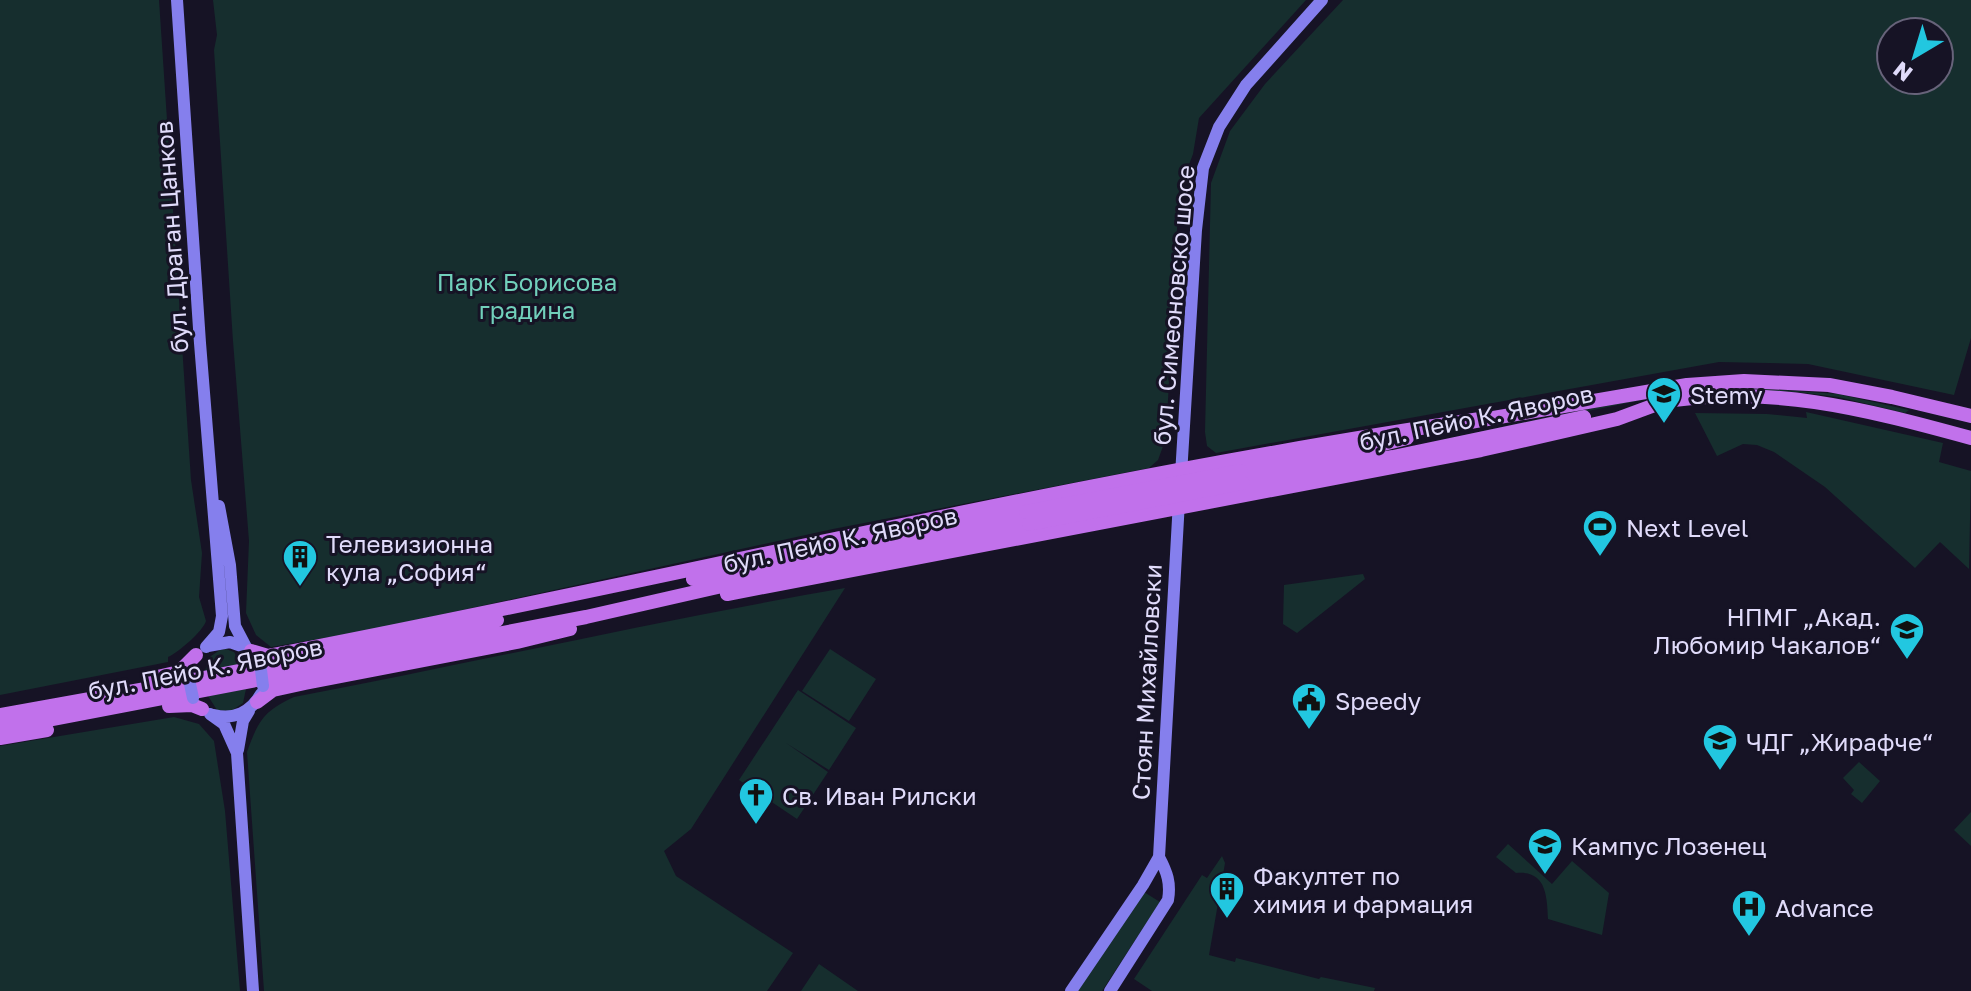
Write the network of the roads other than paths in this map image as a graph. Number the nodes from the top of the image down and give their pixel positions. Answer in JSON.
{"nodes":[{"id":1,"x":177,"y":0,"type":"edge"},
{"id":2,"x":1322,"y":0,"type":"edge"},
{"id":3,"x":1659,"y":396,"type":"junction"},
{"id":4,"x":1971,"y":416,"type":"edge"},
{"id":5,"x":1480,"y":419,"type":"junction"},
{"id":6,"x":1971,"y":438,"type":"edge"},
{"id":7,"x":211,"y":470,"type":"junction"},
{"id":8,"x":1182,"y":470,"type":"junction"},
{"id":9,"x":1242,"y":477,"type":"junction"},
{"id":10,"x":1178,"y":509,"type":"junction"},
{"id":11,"x":883,"y":529,"type":"junction"},
{"id":12,"x":888,"y":564,"type":"junction"},
{"id":13,"x":742,"y":574,"type":"junction"},
{"id":14,"x":646,"y":580,"type":"junction"},
{"id":15,"x":652,"y":608,"type":"junction"},
{"id":16,"x":201,"y":651,"type":"junction"},
{"id":17,"x":252,"y":653,"type":"junction"},
{"id":18,"x":254,"y":704,"type":"junction"},
{"id":19,"x":0,"y":705,"type":"edge"},
{"id":20,"x":202,"y":707,"type":"junction"},
{"id":21,"x":0,"y":715,"type":"edge"},
{"id":22,"x":0,"y":729,"type":"edge"},
{"id":23,"x":0,"y":738,"type":"edge"},
{"id":24,"x":237,"y":753,"type":"junction"},
{"id":25,"x":1159,"y":857,"type":"junction"},
{"id":26,"x":253,"y":991,"type":"edge"},
{"id":27,"x":1071,"y":991,"type":"edge"},
{"id":28,"x":1110,"y":991,"type":"edge"}],
"edges":[{"from":1,"to":7,"type":"main road","name":"бул. Драган Цанков"},
{"from":2,"to":8,"type":"main road","name":"бул. Симеоновско шосе"},
{"from":3,"to":4,"type":"main road"},
{"from":3,"to":5,"type":"main road","name":"бул. Пейо К. Яворов"},
{"from":3,"to":6,"type":"main road","name":"бул. Пейо К. Яворов"},
{"from":3,"to":9,"type":"main road","name":"бул. Пейо К. Яворов"},
{"from":3,"to":10,"type":"main road"},
{"from":5,"to":8,"type":"main road"},
{"from":5,"to":9,"type":"main road","name":"бул. Пейо К. Яворов"},
{"from":7,"to":16,"type":"main road","name":"бул. Драган Цанков"},
{"from":7,"to":17,"type":"main road","name":"бул. Драган Цанков"},
{"from":8,"to":10,"type":"main road","name":"бул. Симеоновско шосе"},
{"from":8,"to":11,"type":"main road"},
{"from":9,"to":13,"type":"main road","name":"бул. Пейо К. Яворов","bridge":true},
{"from":10,"to":12,"type":"main road"},
{"from":10,"to":25,"type":"main road","name":"Стоян Михайловски"},
{"from":11,"to":13,"type":"main road"},
{"from":11,"to":14,"type":"main road"},
{"from":12,"to":13,"type":"main road"},
{"from":12,"to":15,"type":"main road"},
{"from":13,"to":14,"type":"main road"},
{"from":13,"to":15,"type":"main road"},
{"from":13,"to":21,"type":"main road","name":"бул. Пейо К. Яворов"},
{"from":13,"to":22,"type":"main road","name":"бул. Пейо К. Яворов"},
{"from":14,"to":17,"type":"main road"},
{"from":15,"to":18,"type":"main road"},
{"from":16,"to":17,"type":"main road"},
{"from":16,"to":19,"type":"main road"},
{"from":16,"to":20,"type":"main road","bridge":true},
{"from":17,"to":18,"type":"main road","bridge":true},
{"from":18,"to":20,"type":"main road"},
{"from":18,"to":24,"type":"main road"},
{"from":20,"to":23,"type":"main road"},
{"from":20,"to":24,"type":"main road"},
{"from":24,"to":26,"type":"main road"},
{"from":25,"to":27,"type":"main road"},
{"from":25,"to":28,"type":"main road"}]}
